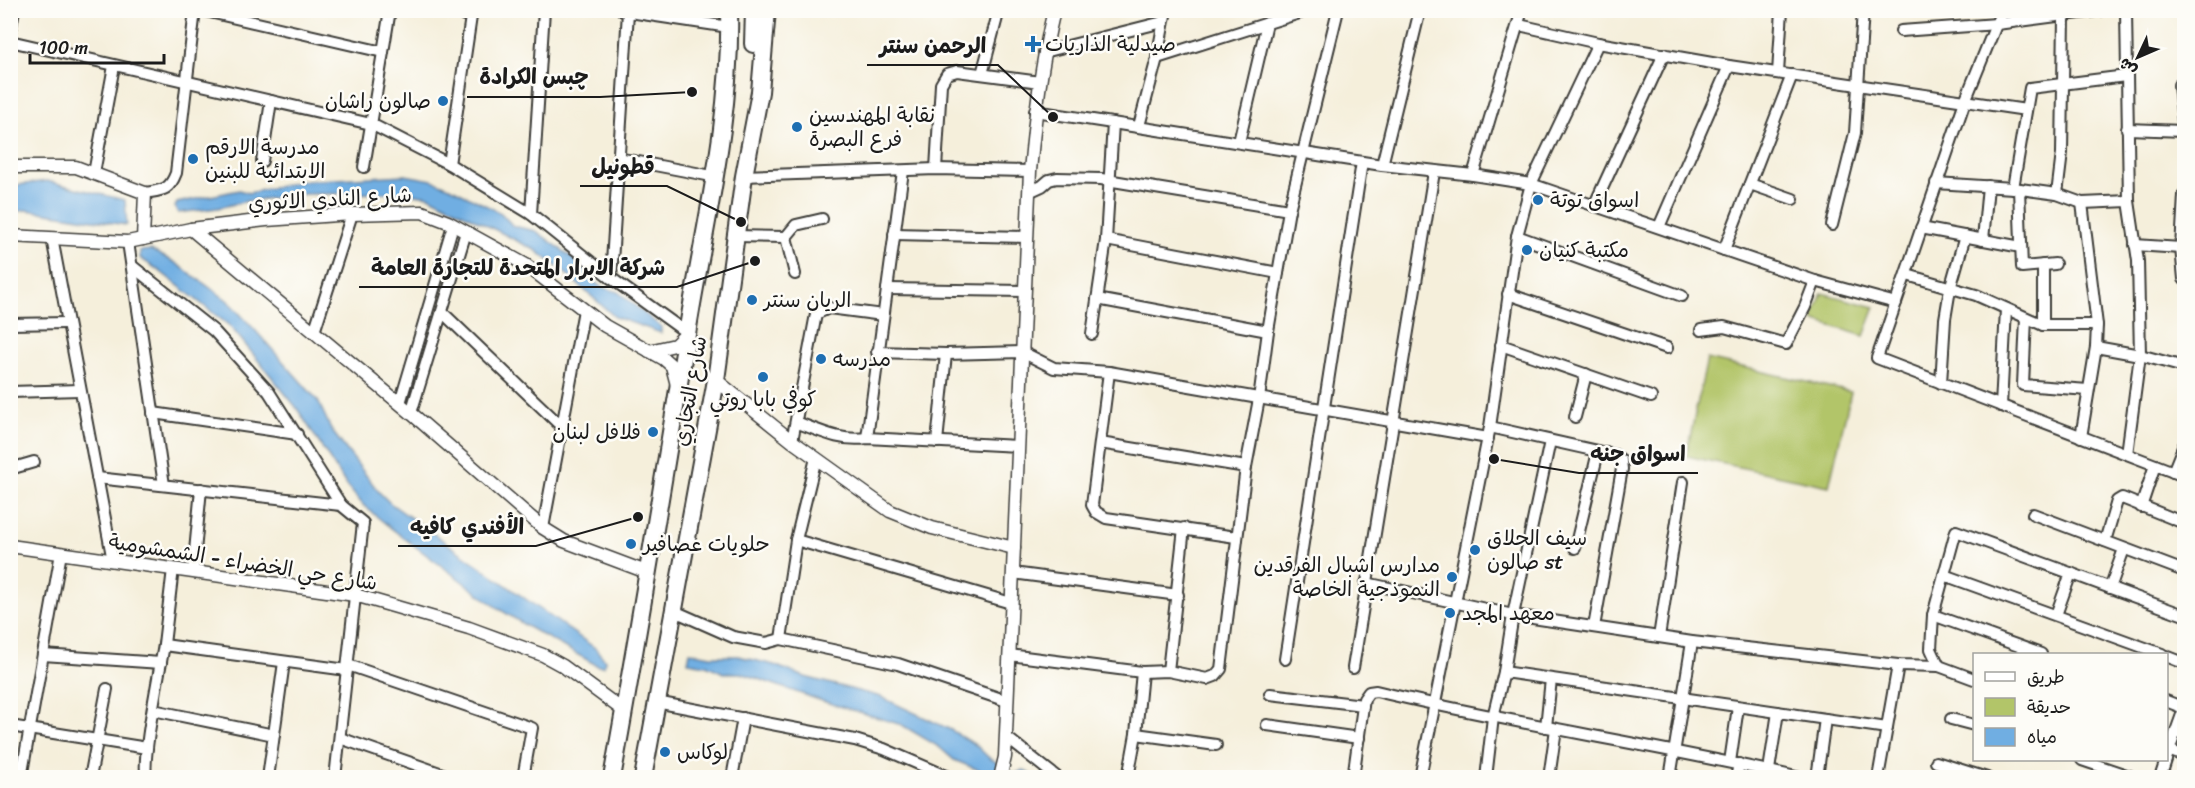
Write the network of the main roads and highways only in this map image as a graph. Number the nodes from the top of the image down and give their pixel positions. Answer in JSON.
{"nodes":[{"id":1,"x":754,"y":10,"type":"edge"},
{"id":2,"x":767,"y":10,"type":"edge"},
{"id":3,"x":775,"y":10,"type":"edge"},
{"id":4,"x":729,"y":19,"type":"edge"},
{"id":5,"x":763,"y":62,"type":"junction"},
{"id":6,"x":760,"y":92,"type":"junction"},
{"id":7,"x":612,"y":777,"type":"edge"},
{"id":8,"x":643,"y":777,"type":"edge"}],
"edges":[{"from":1,"to":6,"type":"main road"},
{"from":2,"to":5,"type":"main road","name":"شارع التجاري"},
{"from":3,"to":5,"type":"main road"},
{"from":4,"to":7,"type":"main road","name":"شارع التجاري"},
{"from":5,"to":6,"type":"main road","name":"شارع التجاري"},
{"from":6,"to":8,"type":"main road","name":"شارع التجاري"}]}
